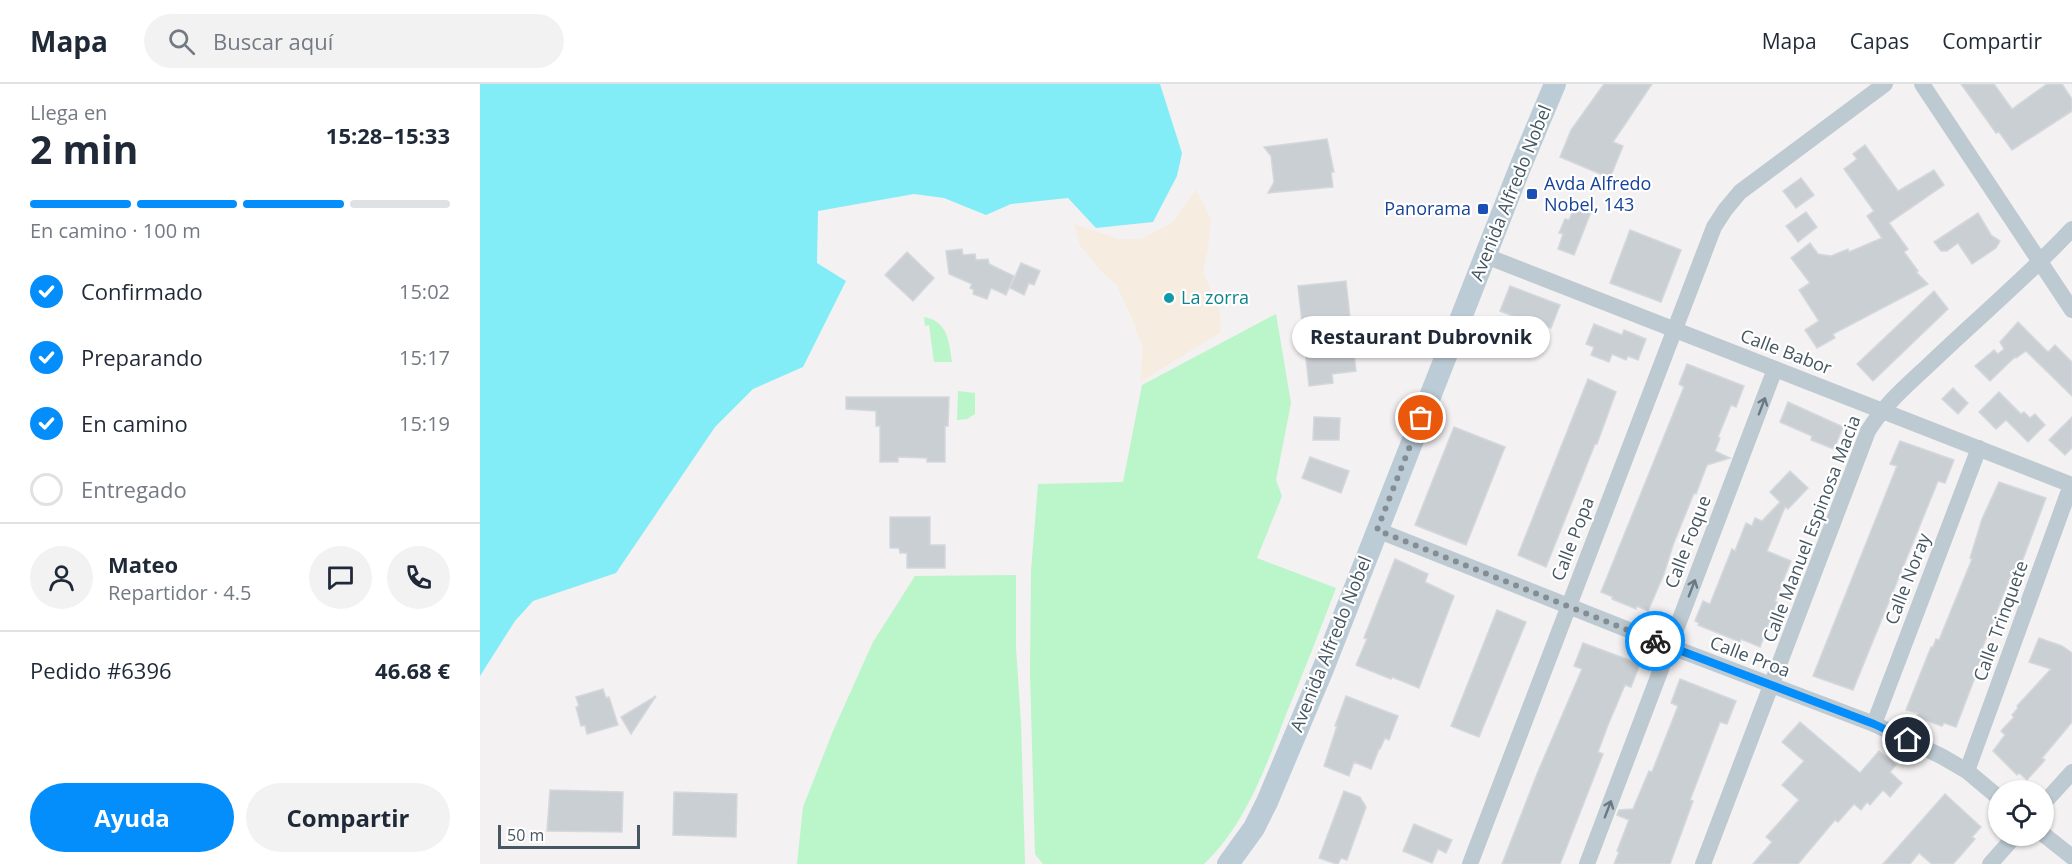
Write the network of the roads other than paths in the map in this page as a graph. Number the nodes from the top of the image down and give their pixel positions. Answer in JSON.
{"nodes":[{"id":1,"x":1555,"y":84,"type":"edge"},
{"id":2,"x":1885,"y":84,"type":"edge"},
{"id":3,"x":1922,"y":84,"type":"edge"},
{"id":4,"x":2072,"y":229,"type":"edge"},
{"id":5,"x":1486,"y":256,"type":"junction"},
{"id":6,"x":2040,"y":263,"type":"junction"},
{"id":7,"x":2072,"y":310,"type":"edge"},
{"id":8,"x":1674,"y":329,"type":"junction"},
{"id":9,"x":1775,"y":369,"type":"junction"},
{"id":10,"x":1881,"y":410,"type":"junction"},
{"id":11,"x":1979,"y":448,"type":"junction"},
{"id":12,"x":2072,"y":485,"type":"edge"},
{"id":13,"x":1377,"y":530,"type":"junction"},
{"id":14,"x":1568,"y":606,"type":"junction"},
{"id":15,"x":1669,"y":646,"type":"junction"},
{"id":16,"x":1772,"y":686,"type":"junction"},
{"id":17,"x":1874,"y":724,"type":"junction"},
{"id":18,"x":1967,"y":771,"type":"junction"},
{"id":19,"x":2072,"y":772,"type":"edge"},
{"id":20,"x":1988,"y":789,"type":"edge"},
{"id":21,"x":2054,"y":792,"type":"edge"},
{"id":22,"x":2054,"y":843,"type":"edge"},
{"id":23,"x":2006,"y":846,"type":"edge"},
{"id":24,"x":2072,"y":857,"type":"edge"},
{"id":25,"x":1228,"y":864,"type":"edge"},
{"id":26,"x":1470,"y":864,"type":"edge"},
{"id":27,"x":1587,"y":864,"type":"edge"},
{"id":28,"x":1703,"y":864,"type":"edge"},
{"id":29,"x":1990,"y":864,"type":"edge"}],
"edges":[{"from":1,"to":5,"type":"main road","name":"Avenida Alfredo Nobel"},
{"from":2,"to":8,"type":"street","name":"Calle Popa"},
{"from":3,"to":6,"type":"street"},
{"from":4,"to":6,"type":"street","name":"Calle Manuel Espinosa Macia"},
{"from":5,"to":8,"type":"street","name":"Calle Babor"},
{"from":5,"to":13,"type":"main road","name":"Avenida Alfredo Nobel"},
{"from":6,"to":7,"type":"street"},
{"from":6,"to":10,"type":"street","name":"Calle Manuel Espinosa Macia"},
{"from":8,"to":9,"type":"street","name":"Calle Babor"},
{"from":8,"to":14,"type":"street","name":"Calle Popa"},
{"from":9,"to":10,"type":"street","name":"Calle Babor"},
{"from":15,"to":9,"type":"street","name":"Calle Foque","one_way":true},
{"from":10,"to":11,"type":"street","name":"Calle Babor"},
{"from":10,"to":16,"type":"street","name":"Calle Manuel Espinosa Macia"},
{"from":11,"to":12,"type":"street","name":"Calle Babor"},
{"from":11,"to":17,"type":"street","name":"Calle Noray"},
{"from":12,"to":18,"type":"street","name":"Calle Trinquete"},
{"from":13,"to":14,"type":"street","name":"Calle Proa"},
{"from":13,"to":25,"type":"main road","name":"Avenida Alfredo Nobel"},
{"from":14,"to":15,"type":"street","name":"Calle Proa"},
{"from":14,"to":26,"type":"street","name":"Calle Popa"},
{"from":15,"to":16,"type":"street","name":"Calle Proa"},
{"from":27,"to":15,"type":"street","name":"Calle Foque","one_way":true},
{"from":16,"to":17,"type":"street","name":"Calle Proa"},
{"from":16,"to":28,"type":"street","name":"Calle Manuel Espinosa Macia"},
{"from":17,"to":18,"type":"street","name":"Calle Proa"},
{"from":18,"to":20,"type":"street","name":"Calle Proa"},
{"from":19,"to":21,"type":"street"},
{"from":22,"to":24,"type":"street"},
{"from":23,"to":29,"type":"street"}]}
